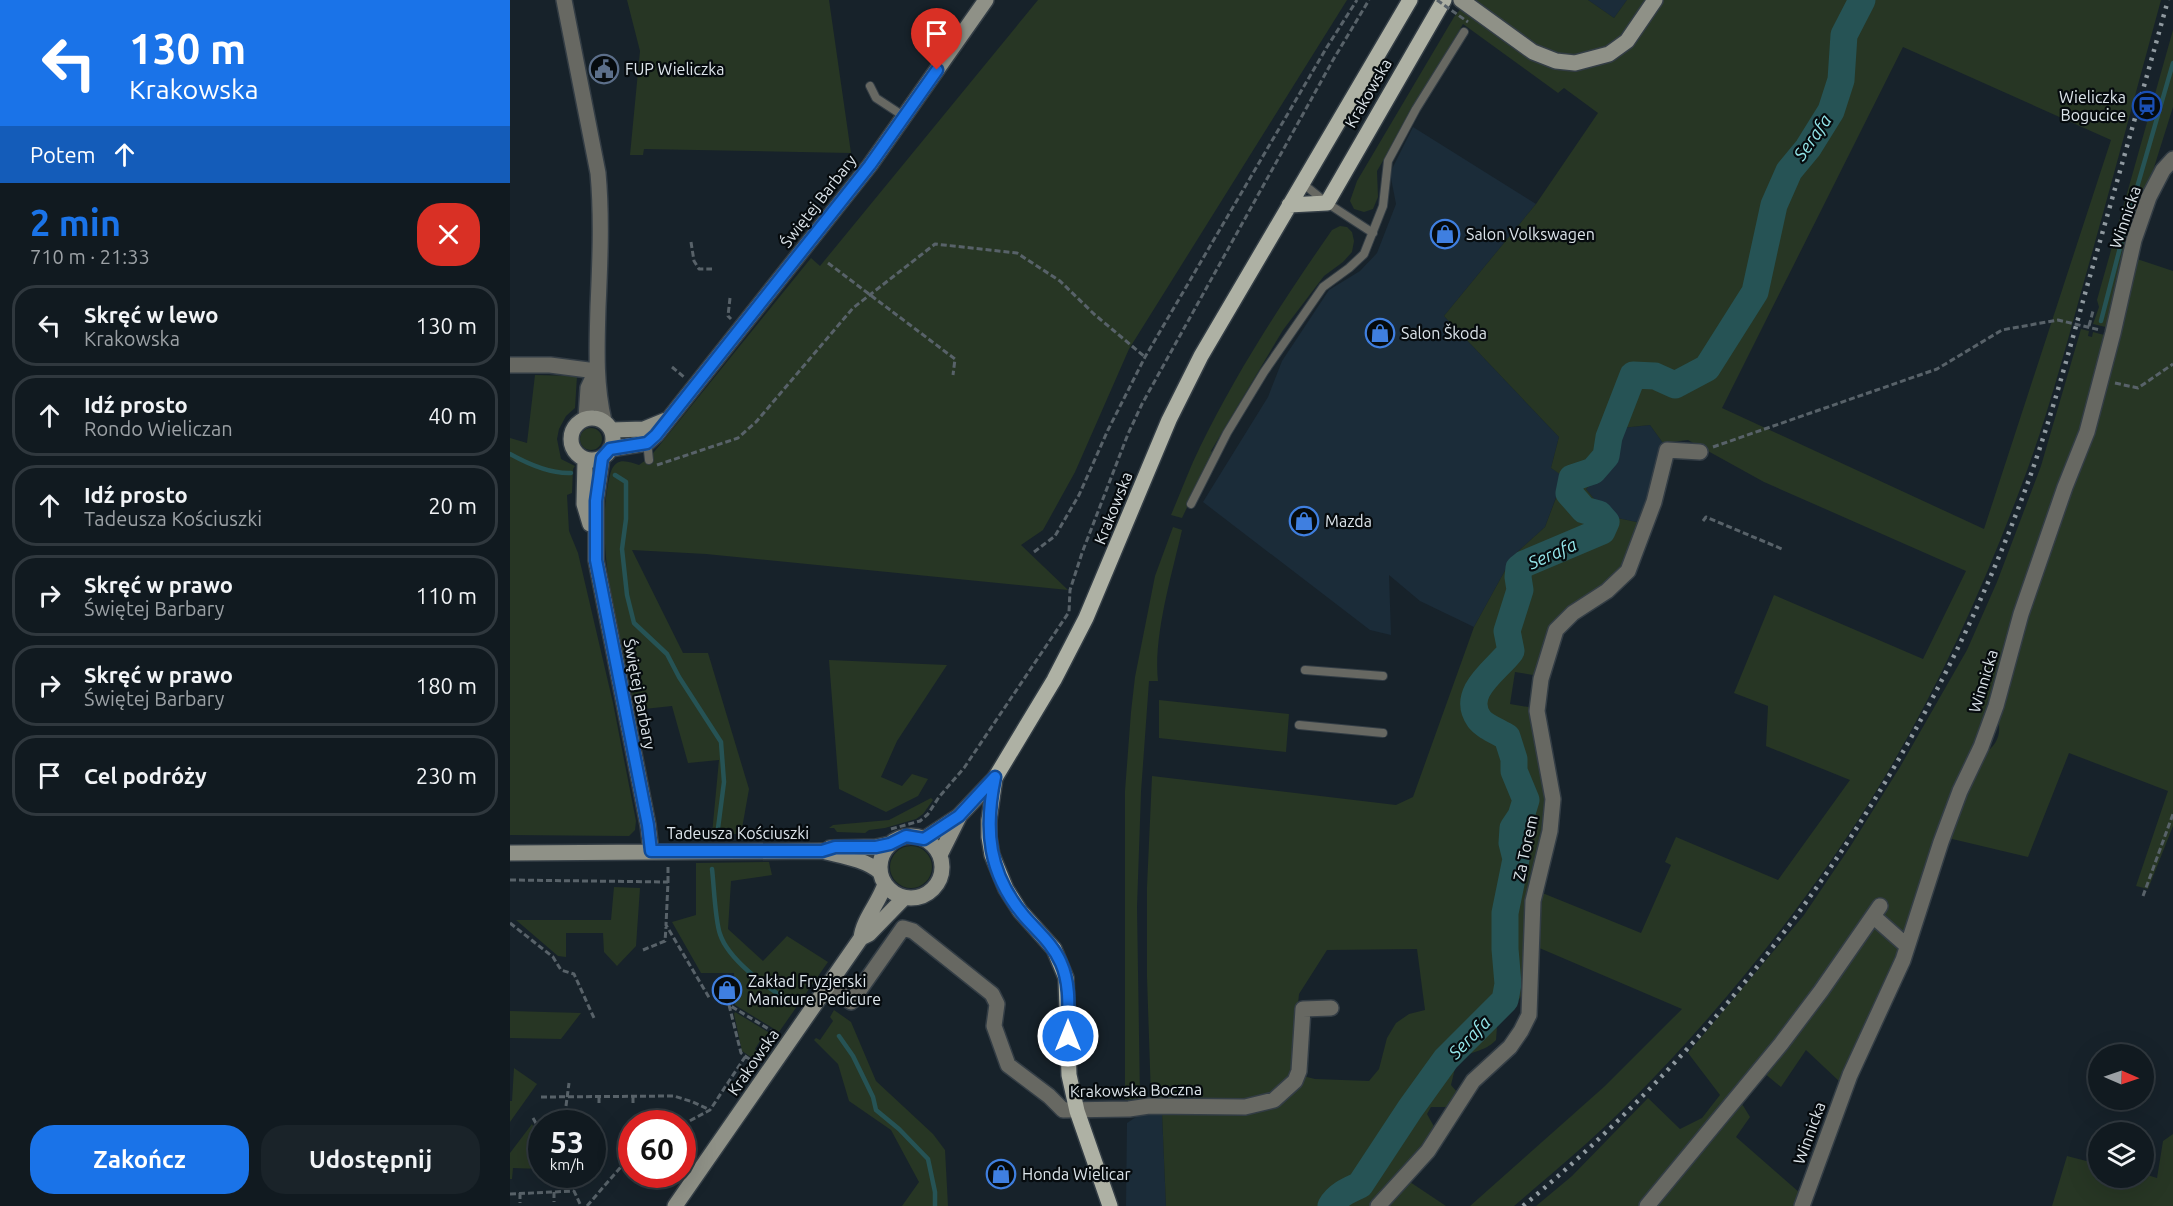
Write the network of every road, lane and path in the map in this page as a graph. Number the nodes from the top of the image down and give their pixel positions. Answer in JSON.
{"nodes":[{"id":1,"x":564,"y":0,"type":"edge"},
{"id":2,"x":986,"y":0,"type":"edge"},
{"id":3,"x":1357,"y":0,"type":"edge"},
{"id":4,"x":1369,"y":0,"type":"edge"},
{"id":5,"x":1410,"y":0,"type":"edge"},
{"id":6,"x":1437,"y":0,"type":"edge"},
{"id":7,"x":1444,"y":0,"type":"edge"},
{"id":8,"x":1461,"y":0,"type":"edge"},
{"id":9,"x":1654,"y":0,"type":"edge"},
{"id":10,"x":1472,"y":16,"type":"junction"},
{"id":11,"x":1464,"y":32,"type":"dead end"},
{"id":12,"x":870,"y":86,"type":"dead end"},
{"id":13,"x":905,"y":117,"type":"junction"},
{"id":14,"x":2173,"y":159,"type":"edge"},
{"id":15,"x":1302,"y":183,"type":"junction"},
{"id":16,"x":1327,"y":203,"type":"junction"},
{"id":17,"x":1289,"y":205,"type":"junction"},
{"id":18,"x":1373,"y":233,"type":"junction"},
{"id":19,"x":691,"y":242,"type":"dead end"},
{"id":20,"x":828,"y":263,"type":"dead end"},
{"id":21,"x":712,"y":269,"type":"dead end"},
{"id":22,"x":871,"y":295,"type":"junction"},
{"id":23,"x":730,"y":298,"type":"dead end"},
{"id":24,"x":2093,"y":311,"type":"dead end"},
{"id":25,"x":728,"y":316,"type":"dead end"},
{"id":26,"x":1145,"y":357,"type":"junction"},
{"id":27,"x":2173,"y":364,"type":"edge"},
{"id":28,"x":510,"y":365,"type":"edge"},
{"id":29,"x":672,"y":367,"type":"dead end"},
{"id":30,"x":596,"y":371,"type":"junction"},
{"id":31,"x":953,"y":375,"type":"dead end"},
{"id":32,"x":683,"y":376,"type":"dead end"},
{"id":33,"x":2102,"y":380,"type":"junction"},
{"id":34,"x":586,"y":418,"type":"junction"},
{"id":35,"x":607,"y":425,"type":"junction"},
{"id":36,"x":645,"y":436,"type":"junction"},
{"id":37,"x":1700,"y":452,"type":"joint"},
{"id":38,"x":606,"y":453,"type":"junction"},
{"id":39,"x":585,"y":459,"type":"junction"},
{"id":40,"x":650,"y":464,"type":"joint"},
{"id":41,"x":1191,"y":504,"type":"dead end"},
{"id":42,"x":1703,"y":521,"type":"dead end"},
{"id":43,"x":595,"y":543,"type":"junction"},
{"id":44,"x":1782,"y":549,"type":"dead end"},
{"id":45,"x":1034,"y":552,"type":"dead end"},
{"id":46,"x":1305,"y":670,"type":"dead end"},
{"id":47,"x":1383,"y":676,"type":"dead end"},
{"id":48,"x":1299,"y":725,"type":"dead end"},
{"id":49,"x":1383,"y":733,"type":"dead end"},
{"id":50,"x":995,"y":777,"type":"junction"},
{"id":51,"x":2173,"y":814,"type":"edge"},
{"id":52,"x":959,"y":816,"type":"junction"},
{"id":53,"x":889,"y":837,"type":"junction"},
{"id":54,"x":924,"y":839,"type":"junction"},
{"id":55,"x":651,"y":851,"type":"junction"},
{"id":56,"x":822,"y":851,"type":"junction"},
{"id":57,"x":510,"y":853,"type":"edge"},
{"id":58,"x":940,"y":855,"type":"junction"},
{"id":59,"x":668,"y":860,"type":"dead end"},
{"id":60,"x":883,"y":878,"type":"junction"},
{"id":61,"x":510,"y":880,"type":"edge"},
{"id":62,"x":668,"y":882,"type":"junction"},
{"id":63,"x":2143,"y":896,"type":"dead end"},
{"id":64,"x":904,"y":898,"type":"junction"},
{"id":65,"x":510,"y":923,"type":"edge"},
{"id":66,"x":666,"y":925,"type":"junction"},
{"id":67,"x":861,"y":938,"type":"junction"},
{"id":68,"x":1907,"y":946,"type":"junction"},
{"id":69,"x":643,"y":950,"type":"dead end"},
{"id":70,"x":829,"y":984,"type":"junction"},
{"id":71,"x":710,"y":999,"type":"dead end"},
{"id":72,"x":726,"y":1000,"type":"dead end"},
{"id":73,"x":729,"y":1005,"type":"junction"},
{"id":74,"x":1331,"y":1008,"type":"dead end"},
{"id":75,"x":594,"y":1018,"type":"dead end"},
{"id":76,"x":777,"y":1034,"type":"dead end"},
{"id":77,"x":746,"y":1057,"type":"junction"},
{"id":78,"x":755,"y":1063,"type":"dead end"},
{"id":79,"x":569,"y":1083,"type":"dead end"},
{"id":80,"x":729,"y":1083,"type":"junction"},
{"id":81,"x":740,"y":1091,"type":"dead end"},
{"id":82,"x":541,"y":1097,"type":"dead end"},
{"id":83,"x":565,"y":1097,"type":"junction"},
{"id":84,"x":599,"y":1097,"type":"junction"},
{"id":85,"x":633,"y":1097,"type":"junction"},
{"id":86,"x":566,"y":1106,"type":"dead end"},
{"id":87,"x":599,"y":1106,"type":"dead end"},
{"id":88,"x":633,"y":1106,"type":"dead end"},
{"id":89,"x":710,"y":1110,"type":"junction"},
{"id":90,"x":1077,"y":1111,"type":"junction"},
{"id":91,"x":696,"y":1118,"type":"edge"},
{"id":92,"x":618,"y":1170,"type":"edge"},
{"id":93,"x":573,"y":1188,"type":"edge"},
{"id":94,"x":574,"y":1191,"type":"junction"},
{"id":95,"x":554,"y":1192,"type":"junction"},
{"id":96,"x":520,"y":1193,"type":"junction"},
{"id":97,"x":510,"y":1194,"type":"edge"},
{"id":98,"x":554,"y":1202,"type":"dead end"},
{"id":99,"x":520,"y":1203,"type":"dead end"},
{"id":100,"x":580,"y":1206,"type":"edge"},
{"id":101,"x":587,"y":1206,"type":"edge"},
{"id":102,"x":675,"y":1206,"type":"edge"},
{"id":103,"x":1110,"y":1206,"type":"edge"},
{"id":104,"x":1378,"y":1206,"type":"edge"},
{"id":105,"x":1647,"y":1206,"type":"edge"},
{"id":106,"x":1802,"y":1206,"type":"edge"}],
"edges":[{"from":1,"to":30,"type":"street"},
{"from":2,"to":13,"type":"street","name":"Świętej Barbary"},
{"from":3,"to":26,"type":"path"},
{"from":4,"to":53,"type":"path"},
{"from":5,"to":15,"type":"main road","name":"Krakowska"},
{"from":6,"to":10,"type":"path","bridge":true},
{"from":7,"to":16,"type":"main road","name":"Krakowska"},
{"from":8,"to":10,"type":"street"},
{"from":9,"to":10,"type":"street"},
{"from":11,"to":18,"type":"lane"},
{"from":12,"to":13,"type":"lane"},
{"from":13,"to":36,"type":"street","name":"Świętej Barbary"},
{"from":14,"to":33,"type":"street","name":"Winnicka"},
{"from":15,"to":16,"type":"lane"},
{"from":15,"to":17,"type":"main road","name":"Krakowska"},
{"from":16,"to":17,"type":"main road"},
{"from":16,"to":18,"type":"lane"},
{"from":17,"to":50,"type":"main road","name":"Krakowska"},
{"from":18,"to":41,"type":"lane"},
{"from":19,"to":21,"type":"path"},
{"from":20,"to":22,"type":"path"},
{"from":22,"to":26,"type":"path"},
{"from":22,"to":31,"type":"path"},
{"from":22,"to":40,"type":"path"},
{"from":23,"to":25,"type":"path"},
{"from":24,"to":37,"type":"path"},
{"from":26,"to":45,"type":"path"},
{"from":27,"to":33,"type":"path"},
{"from":28,"to":30,"type":"street"},
{"from":29,"to":32,"type":"path"},
{"from":30,"to":34,"type":"street"},
{"from":30,"to":35,"type":"street"},
{"from":33,"to":68,"type":"street","name":"Winnicka"},
{"from":34,"to":35,"type":"street"},
{"from":34,"to":39,"type":"street"},
{"from":35,"to":36,"type":"street"},
{"from":35,"to":38,"type":"street"},
{"from":36,"to":38,"type":"street"},
{"from":36,"to":40,"type":"lane"},
{"from":37,"to":104,"type":"street","name":"Za Torem"},
{"from":38,"to":39,"type":"street"},
{"from":38,"to":43,"type":"street","name":"Świętej Barbary"},
{"from":39,"to":43,"type":"street","name":"Świętej Barbary"},
{"from":42,"to":44,"type":"path"},
{"from":43,"to":55,"type":"street","name":"Świętej Barbary"},
{"from":46,"to":47,"type":"lane"},
{"from":48,"to":49,"type":"lane"},
{"from":50,"to":52,"type":"street","name":"Krakowska"},
{"from":50,"to":90,"type":"main road"},
{"from":51,"to":63,"type":"path"},
{"from":52,"to":54,"type":"street","name":"Krakowska"},
{"from":52,"to":58,"type":"street","name":"Krakowska"},
{"from":53,"to":54,"type":"street"},
{"from":53,"to":56,"type":"street","name":"Tadeusza Kościuszki"},
{"from":53,"to":60,"type":"street"},
{"from":54,"to":58,"type":"street"},
{"from":55,"to":56,"type":"street","name":"Tadeusza Kościuszki"},
{"from":55,"to":57,"type":"street","name":"Tadeusza Kościuszki"},
{"from":56,"to":60,"type":"street","name":"Tadeusza Kościuszki"},
{"from":58,"to":64,"type":"street"},
{"from":59,"to":62,"type":"path"},
{"from":60,"to":64,"type":"street"},
{"from":60,"to":67,"type":"street","name":"Krakowska"},
{"from":61,"to":62,"type":"path"},
{"from":62,"to":66,"type":"path"},
{"from":64,"to":67,"type":"street","name":"Krakowska"},
{"from":65,"to":75,"type":"path"},
{"from":66,"to":69,"type":"path"},
{"from":66,"to":71,"type":"path"},
{"from":67,"to":70,"type":"street","name":"Krakowska"},
{"from":68,"to":105,"type":"street"},
{"from":68,"to":106,"type":"street","name":"Winnicka"},
{"from":70,"to":90,"type":"street","name":"Krakowska Boczna"},
{"from":70,"to":102,"type":"street","name":"Krakowska"},
{"from":72,"to":73,"type":"path"},
{"from":73,"to":76,"type":"path"},
{"from":73,"to":77,"type":"path"},
{"from":74,"to":90,"type":"street","name":"Krakowska Boczna"},
{"from":77,"to":78,"type":"path"},
{"from":77,"to":80,"type":"path"},
{"from":79,"to":83,"type":"path"},
{"from":80,"to":81,"type":"path"},
{"from":80,"to":89,"type":"path"},
{"from":82,"to":83,"type":"path"},
{"from":83,"to":84,"type":"path"},
{"from":83,"to":86,"type":"path"},
{"from":84,"to":85,"type":"path"},
{"from":84,"to":87,"type":"path"},
{"from":85,"to":88,"type":"path"},
{"from":85,"to":89,"type":"path"},
{"from":89,"to":91,"type":"path"},
{"from":90,"to":103,"type":"main road"},
{"from":92,"to":101,"type":"path"},
{"from":93,"to":94,"type":"path"},
{"from":94,"to":95,"type":"path"},
{"from":94,"to":100,"type":"path"},
{"from":95,"to":96,"type":"path"},
{"from":95,"to":98,"type":"path"},
{"from":96,"to":97,"type":"path"},
{"from":96,"to":99,"type":"path"}]}
